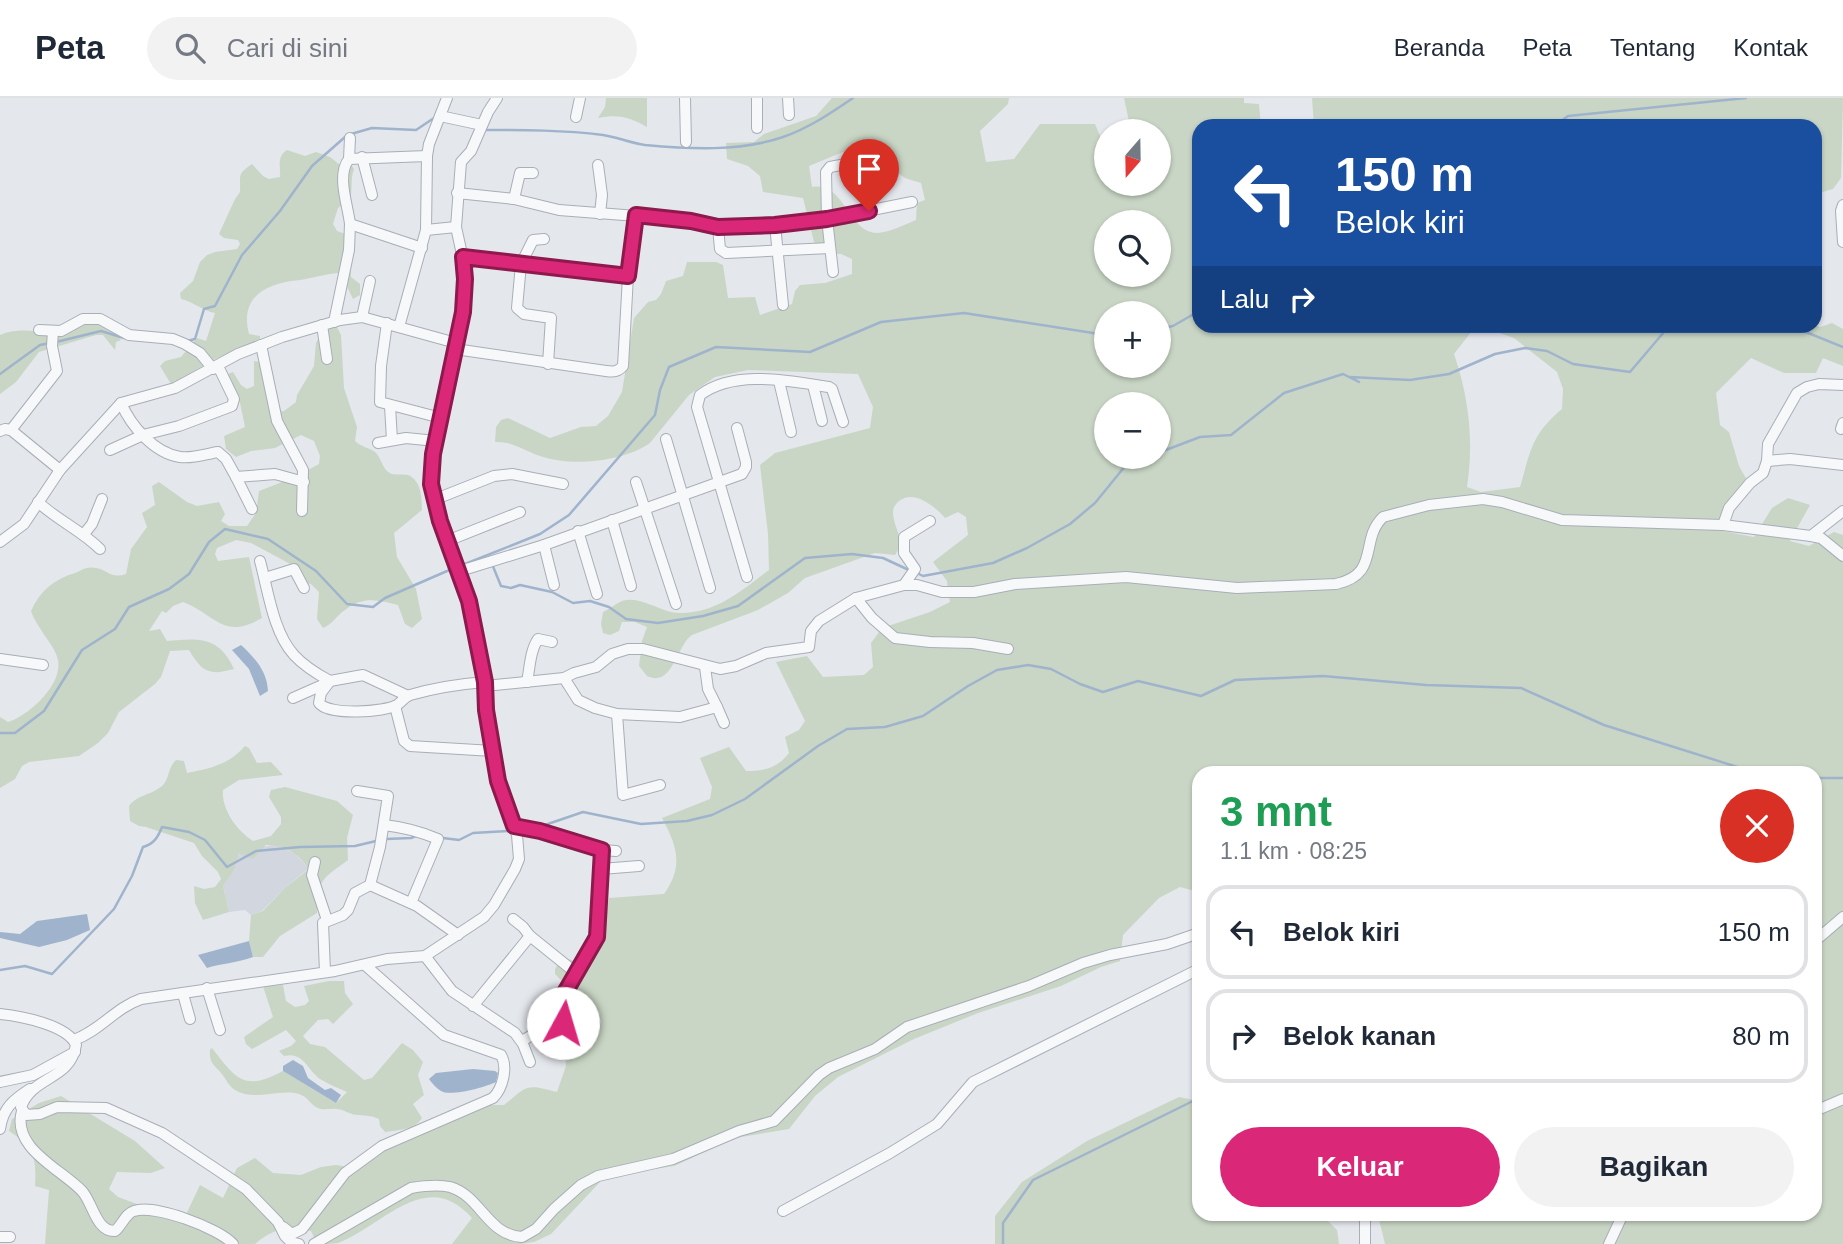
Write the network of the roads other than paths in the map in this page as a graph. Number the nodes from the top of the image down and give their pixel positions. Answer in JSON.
{"nodes":[{"id":1,"x":447,"y":98,"type":"edge"},
{"id":2,"x":497,"y":98,"type":"edge"},
{"id":3,"x":580,"y":98,"type":"edge"},
{"id":4,"x":685,"y":98,"type":"edge"},
{"id":5,"x":757,"y":98,"type":"edge"},
{"id":6,"x":788,"y":98,"type":"edge"},
{"id":7,"x":789,"y":115,"type":"dead end"},
{"id":8,"x":576,"y":117,"type":"dead end"},
{"id":9,"x":439,"y":119,"type":"junction"},
{"id":10,"x":481,"y":128,"type":"junction"},
{"id":11,"x":757,"y":128,"type":"dead end"},
{"id":12,"x":351,"y":138,"type":"dead end"},
{"id":13,"x":686,"y":142,"type":"dead end"},
{"id":14,"x":427,"y":156,"type":"junction"},
{"id":15,"x":362,"y":157,"type":"junction"},
{"id":16,"x":349,"y":159,"type":"junction"},
{"id":17,"x":867,"y":160,"type":"dead end"},
{"id":18,"x":598,"y":165,"type":"dead end"},
{"id":19,"x":533,"y":173,"type":"dead end"},
{"id":20,"x":457,"y":193,"type":"junction"},
{"id":21,"x":372,"y":195,"type":"dead end"},
{"id":22,"x":513,"y":199,"type":"junction"},
{"id":23,"x":912,"y":202,"type":"dead end"},
{"id":24,"x":1843,"y":205,"type":"edge"},
{"id":25,"x":600,"y":214,"type":"junction"},
{"id":26,"x":636,"y":215,"type":"junction"},
{"id":27,"x":827,"y":219,"type":"junction"},
{"id":28,"x":350,"y":224,"type":"junction"},
{"id":29,"x":775,"y":225,"type":"junction"},
{"id":30,"x":456,"y":227,"type":"junction"},
{"id":31,"x":718,"y":227,"type":"junction"},
{"id":32,"x":426,"y":230,"type":"junction"},
{"id":33,"x":544,"y":239,"type":"dead end"},
{"id":34,"x":1843,"y":242,"type":"edge"},
{"id":35,"x":422,"y":248,"type":"junction"},
{"id":36,"x":830,"y":248,"type":"junction"},
{"id":37,"x":778,"y":252,"type":"junction"},
{"id":38,"x":463,"y":257,"type":"junction"},
{"id":39,"x":521,"y":264,"type":"junction"},
{"id":40,"x":833,"y":272,"type":"dead end"},
{"id":41,"x":628,"y":276,"type":"junction"},
{"id":42,"x":370,"y":281,"type":"dead end"},
{"id":43,"x":783,"y":305,"type":"dead end"},
{"id":44,"x":362,"y":317,"type":"junction"},
{"id":45,"x":334,"y":322,"type":"junction"},
{"id":46,"x":387,"y":323,"type":"junction"},
{"id":47,"x":322,"y":326,"type":"junction"},
{"id":48,"x":399,"y":327,"type":"junction"},
{"id":49,"x":39,"y":330,"type":"dead end"},
{"id":50,"x":52,"y":339,"type":"junction"},
{"id":51,"x":261,"y":345,"type":"junction"},
{"id":52,"x":456,"y":346,"type":"junction"},
{"id":53,"x":327,"y":359,"type":"dead end"},
{"id":54,"x":548,"y":364,"type":"junction"},
{"id":55,"x":215,"y":367,"type":"junction"},
{"id":56,"x":779,"y":381,"type":"junction"},
{"id":57,"x":813,"y":385,"type":"junction"},
{"id":58,"x":1843,"y":385,"type":"edge"},
{"id":59,"x":121,"y":404,"type":"junction"},
{"id":60,"x":390,"y":406,"type":"junction"},
{"id":61,"x":441,"y":418,"type":"junction"},
{"id":62,"x":822,"y":421,"type":"dead end"},
{"id":63,"x":843,"y":422,"type":"dead end"},
{"id":64,"x":737,"y":428,"type":"dead end"},
{"id":65,"x":6,"y":431,"type":"edge"},
{"id":66,"x":791,"y":432,"type":"dead end"},
{"id":67,"x":143,"y":435,"type":"junction"},
{"id":68,"x":666,"y":439,"type":"dead end"},
{"id":69,"x":392,"y":440,"type":"junction"},
{"id":70,"x":436,"y":441,"type":"junction"},
{"id":71,"x":378,"y":443,"type":"dead end"},
{"id":72,"x":110,"y":450,"type":"dead end"},
{"id":73,"x":1767,"y":461,"type":"junction"},
{"id":74,"x":1843,"y":465,"type":"edge"},
{"id":75,"x":60,"y":470,"type":"junction"},
{"id":76,"x":236,"y":477,"type":"junction"},
{"id":77,"x":304,"y":482,"type":"junction"},
{"id":78,"x":636,"y":482,"type":"dead end"},
{"id":79,"x":718,"y":483,"type":"junction"},
{"id":80,"x":563,"y":484,"type":"dead end"},
{"id":81,"x":683,"y":495,"type":"junction"},
{"id":82,"x":103,"y":499,"type":"dead end"},
{"id":83,"x":436,"y":499,"type":"junction"},
{"id":84,"x":38,"y":502,"type":"junction"},
{"id":85,"x":253,"y":509,"type":"dead end"},
{"id":86,"x":644,"y":509,"type":"junction"},
{"id":87,"x":302,"y":510,"type":"dead end"},
{"id":88,"x":1843,"y":511,"type":"edge"},
{"id":89,"x":520,"y":512,"type":"dead end"},
{"id":90,"x":612,"y":520,"type":"junction"},
{"id":91,"x":930,"y":521,"type":"dead end"},
{"id":92,"x":1723,"y":525,"type":"junction"},
{"id":93,"x":578,"y":531,"type":"junction"},
{"id":94,"x":84,"y":534,"type":"junction"},
{"id":95,"x":1811,"y":536,"type":"junction"},
{"id":96,"x":447,"y":541,"type":"junction"},
{"id":97,"x":0,"y":542,"type":"edge"},
{"id":98,"x":544,"y":545,"type":"junction"},
{"id":99,"x":100,"y":549,"type":"dead end"},
{"id":100,"x":1843,"y":556,"type":"edge"},
{"id":101,"x":260,"y":561,"type":"dead end"},
{"id":102,"x":459,"y":568,"type":"junction"},
{"id":103,"x":910,"y":576,"type":"junction"},
{"id":104,"x":747,"y":577,"type":"dead end"},
{"id":105,"x":265,"y":578,"type":"junction"},
{"id":106,"x":554,"y":585,"type":"dead end"},
{"id":107,"x":631,"y":586,"type":"dead end"},
{"id":108,"x":304,"y":588,"type":"dead end"},
{"id":109,"x":710,"y":588,"type":"dead end"},
{"id":110,"x":597,"y":594,"type":"dead end"},
{"id":111,"x":856,"y":598,"type":"junction"},
{"id":112,"x":676,"y":604,"type":"dead end"},
{"id":113,"x":552,"y":642,"type":"dead end"},
{"id":114,"x":1008,"y":649,"type":"dead end"},
{"id":115,"x":0,"y":659,"type":"edge"},
{"id":116,"x":43,"y":665,"type":"dead end"},
{"id":117,"x":705,"y":667,"type":"junction"},
{"id":118,"x":564,"y":678,"type":"junction"},
{"id":119,"x":330,"y":681,"type":"junction"},
{"id":120,"x":527,"y":682,"type":"junction"},
{"id":121,"x":483,"y":683,"type":"junction"},
{"id":122,"x":408,"y":696,"type":"junction"},
{"id":123,"x":293,"y":698,"type":"dead end"},
{"id":124,"x":395,"y":706,"type":"junction"},
{"id":125,"x":717,"y":707,"type":"junction"},
{"id":126,"x":617,"y":714,"type":"junction"},
{"id":127,"x":724,"y":723,"type":"dead end"},
{"id":128,"x":489,"y":751,"type":"junction"},
{"id":129,"x":660,"y":785,"type":"dead end"},
{"id":130,"x":357,"y":791,"type":"dead end"},
{"id":131,"x":383,"y":828,"type":"junction"},
{"id":132,"x":515,"y":830,"type":"junction"},
{"id":133,"x":602,"y":850,"type":"junction"},
{"id":134,"x":616,"y":851,"type":"dead end"},
{"id":135,"x":314,"y":862,"type":"dead end"},
{"id":136,"x":639,"y":866,"type":"dead end"},
{"id":137,"x":601,"y":869,"type":"junction"},
{"id":138,"x":370,"y":885,"type":"junction"},
{"id":139,"x":411,"y":903,"type":"junction"},
{"id":140,"x":1843,"y":916,"type":"edge"},
{"id":141,"x":513,"y":919,"type":"dead end"},
{"id":142,"x":327,"y":920,"type":"junction"},
{"id":143,"x":458,"y":935,"type":"junction"},
{"id":144,"x":1192,"y":935,"type":"edge"},
{"id":145,"x":1822,"y":935,"type":"edge"},
{"id":146,"x":530,"y":936,"type":"junction"},
{"id":147,"x":425,"y":956,"type":"junction"},
{"id":148,"x":365,"y":965,"type":"junction"},
{"id":149,"x":325,"y":972,"type":"junction"},
{"id":150,"x":1192,"y":972,"type":"edge"},
{"id":151,"x":576,"y":973,"type":"junction"},
{"id":152,"x":207,"y":988,"type":"junction"},
{"id":153,"x":183,"y":994,"type":"junction"},
{"id":154,"x":473,"y":1006,"type":"junction"},
{"id":155,"x":0,"y":1014,"type":"edge"},
{"id":156,"x":190,"y":1018,"type":"dead end"},
{"id":157,"x":220,"y":1030,"type":"dead end"},
{"id":158,"x":522,"y":1041,"type":"junction"},
{"id":159,"x":74,"y":1046,"type":"junction"},
{"id":160,"x":530,"y":1062,"type":"dead end"},
{"id":161,"x":0,"y":1082,"type":"edge"},
{"id":162,"x":35,"y":1086,"type":"junction"},
{"id":163,"x":1843,"y":1099,"type":"edge"},
{"id":164,"x":1822,"y":1108,"type":"edge"},
{"id":165,"x":22,"y":1111,"type":"junction"},
{"id":166,"x":0,"y":1129,"type":"edge"},
{"id":167,"x":783,"y":1211,"type":"dead end"},
{"id":168,"x":1365,"y":1221,"type":"edge"},
{"id":169,"x":1620,"y":1221,"type":"edge"},
{"id":170,"x":278,"y":1223,"type":"junction"},
{"id":171,"x":233,"y":1244,"type":"edge"},
{"id":172,"x":299,"y":1244,"type":"edge"},
{"id":173,"x":314,"y":1244,"type":"edge"},
{"id":174,"x":1365,"y":1244,"type":"edge"},
{"id":175,"x":1609,"y":1244,"type":"edge"}],
"edges":[{"from":1,"to":9,"type":"street"},
{"from":2,"to":10,"type":"street"},
{"from":3,"to":8,"type":"street"},
{"from":4,"to":13,"type":"street"},
{"from":5,"to":11,"type":"street"},
{"from":6,"to":7,"type":"street"},
{"from":9,"to":10,"type":"street"},
{"from":9,"to":14,"type":"street"},
{"from":10,"to":20,"type":"street"},
{"from":12,"to":16,"type":"street"},
{"from":14,"to":15,"type":"street"},
{"from":14,"to":32,"type":"street"},
{"from":15,"to":16,"type":"street"},
{"from":15,"to":21,"type":"street"},
{"from":16,"to":28,"type":"street"},
{"from":17,"to":27,"type":"street"},
{"from":18,"to":25,"type":"street"},
{"from":19,"to":22,"type":"street"},
{"from":20,"to":22,"type":"street"},
{"from":20,"to":30,"type":"street"},
{"from":22,"to":25,"type":"street"},
{"from":23,"to":27,"type":"street"},
{"from":24,"to":34,"type":"street"},
{"from":25,"to":26,"type":"street"},
{"from":26,"to":31,"type":"street"},
{"from":26,"to":41,"type":"street"},
{"from":27,"to":29,"type":"street"},
{"from":27,"to":36,"type":"street"},
{"from":28,"to":35,"type":"street"},
{"from":28,"to":45,"type":"street"},
{"from":29,"to":31,"type":"street"},
{"from":29,"to":37,"type":"street"},
{"from":30,"to":32,"type":"street"},
{"from":30,"to":38,"type":"street"},
{"from":31,"to":37,"type":"street"},
{"from":32,"to":35,"type":"street"},
{"from":33,"to":39,"type":"street"},
{"from":35,"to":48,"type":"street"},
{"from":36,"to":37,"type":"street"},
{"from":36,"to":40,"type":"street"},
{"from":37,"to":43,"type":"street"},
{"from":38,"to":39,"type":"street"},
{"from":38,"to":52,"type":"street"},
{"from":39,"to":41,"type":"street"},
{"from":39,"to":54,"type":"street"},
{"from":41,"to":54,"type":"street"},
{"from":42,"to":44,"type":"street"},
{"from":44,"to":45,"type":"street"},
{"from":44,"to":46,"type":"street"},
{"from":45,"to":47,"type":"street"},
{"from":46,"to":48,"type":"street"},
{"from":46,"to":60,"type":"street"},
{"from":47,"to":51,"type":"street"},
{"from":47,"to":53,"type":"street"},
{"from":48,"to":52,"type":"street"},
{"from":49,"to":50,"type":"street"},
{"from":50,"to":55,"type":"street"},
{"from":50,"to":65,"type":"street"},
{"from":51,"to":55,"type":"street"},
{"from":51,"to":77,"type":"street"},
{"from":52,"to":54,"type":"street"},
{"from":52,"to":61,"type":"street"},
{"from":55,"to":59,"type":"street"},
{"from":55,"to":67,"type":"street"},
{"from":56,"to":57,"type":"street"},
{"from":56,"to":66,"type":"street"},
{"from":56,"to":79,"type":"street"},
{"from":57,"to":62,"type":"street"},
{"from":57,"to":63,"type":"street"},
{"from":58,"to":73,"type":"street"},
{"from":59,"to":67,"type":"street"},
{"from":59,"to":75,"type":"street"},
{"from":60,"to":61,"type":"street"},
{"from":60,"to":69,"type":"street"},
{"from":61,"to":70,"type":"street"},
{"from":64,"to":79,"type":"street"},
{"from":65,"to":75,"type":"street"},
{"from":67,"to":72,"type":"street"},
{"from":67,"to":76,"type":"street"},
{"from":68,"to":81,"type":"street"},
{"from":69,"to":70,"type":"street"},
{"from":69,"to":71,"type":"street"},
{"from":70,"to":83,"type":"street"},
{"from":73,"to":74,"type":"street"},
{"from":73,"to":92,"type":"street"},
{"from":75,"to":84,"type":"street"},
{"from":76,"to":77,"type":"street"},
{"from":76,"to":85,"type":"street"},
{"from":77,"to":87,"type":"street"},
{"from":78,"to":86,"type":"street"},
{"from":79,"to":81,"type":"street"},
{"from":79,"to":104,"type":"street"},
{"from":80,"to":83,"type":"street"},
{"from":81,"to":86,"type":"street"},
{"from":81,"to":109,"type":"street"},
{"from":82,"to":94,"type":"street"},
{"from":83,"to":96,"type":"street"},
{"from":84,"to":94,"type":"street"},
{"from":84,"to":97,"type":"street"},
{"from":86,"to":90,"type":"street"},
{"from":86,"to":112,"type":"street"},
{"from":88,"to":95,"type":"street"},
{"from":89,"to":96,"type":"street"},
{"from":90,"to":93,"type":"street"},
{"from":90,"to":107,"type":"street"},
{"from":91,"to":103,"type":"street"},
{"from":92,"to":95,"type":"street"},
{"from":92,"to":103,"type":"street"},
{"from":93,"to":98,"type":"street"},
{"from":93,"to":110,"type":"street"},
{"from":94,"to":99,"type":"street"},
{"from":95,"to":100,"type":"street"},
{"from":96,"to":102,"type":"street"},
{"from":98,"to":102,"type":"street"},
{"from":98,"to":106,"type":"street"},
{"from":101,"to":105,"type":"street"},
{"from":102,"to":121,"type":"street"},
{"from":103,"to":111,"type":"street"},
{"from":105,"to":108,"type":"street"},
{"from":105,"to":119,"type":"street"},
{"from":111,"to":114,"type":"street"},
{"from":111,"to":117,"type":"street"},
{"from":113,"to":120,"type":"street"},
{"from":115,"to":116,"type":"street"},
{"from":117,"to":118,"type":"street"},
{"from":117,"to":125,"type":"street"},
{"from":118,"to":120,"type":"street"},
{"from":118,"to":126,"type":"street"},
{"from":119,"to":122,"type":"street"},
{"from":119,"to":123,"type":"street"},
{"from":119,"to":124,"type":"street"},
{"from":120,"to":121,"type":"street"},
{"from":121,"to":122,"type":"street"},
{"from":121,"to":128,"type":"street"},
{"from":122,"to":124,"type":"street"},
{"from":124,"to":128,"type":"street"},
{"from":125,"to":126,"type":"street"},
{"from":125,"to":127,"type":"street"},
{"from":126,"to":129,"type":"street"},
{"from":128,"to":132,"type":"street"},
{"from":130,"to":131,"type":"street"},
{"from":131,"to":138,"type":"street"},
{"from":131,"to":139,"type":"street"},
{"from":132,"to":133,"type":"street"},
{"from":132,"to":143,"type":"street"},
{"from":133,"to":134,"type":"street"},
{"from":133,"to":137,"type":"street"},
{"from":135,"to":142,"type":"street"},
{"from":136,"to":137,"type":"street"},
{"from":137,"to":151,"type":"street"},
{"from":138,"to":139,"type":"street"},
{"from":138,"to":142,"type":"street"},
{"from":139,"to":143,"type":"street"},
{"from":140,"to":145,"type":"street"},
{"from":141,"to":146,"type":"street"},
{"from":142,"to":149,"type":"street"},
{"from":143,"to":147,"type":"street"},
{"from":144,"to":173,"type":"street"},
{"from":146,"to":151,"type":"street"},
{"from":146,"to":154,"type":"street"},
{"from":147,"to":148,"type":"street"},
{"from":147,"to":154,"type":"street"},
{"from":148,"to":149,"type":"street"},
{"from":148,"to":170,"type":"street"},
{"from":149,"to":152,"type":"street"},
{"from":150,"to":167,"type":"street"},
{"from":151,"to":158,"type":"street"},
{"from":152,"to":153,"type":"street"},
{"from":152,"to":157,"type":"street"},
{"from":153,"to":156,"type":"street"},
{"from":153,"to":159,"type":"street"},
{"from":154,"to":158,"type":"street"},
{"from":155,"to":159,"type":"street"},
{"from":158,"to":160,"type":"street"},
{"from":159,"to":161,"type":"street"},
{"from":159,"to":162,"type":"street"},
{"from":162,"to":165,"type":"street"},
{"from":162,"to":166,"type":"street"},
{"from":163,"to":164,"type":"street"},
{"from":165,"to":170,"type":"street"},
{"from":165,"to":171,"type":"street"},
{"from":168,"to":174,"type":"street"},
{"from":169,"to":175,"type":"street"},
{"from":170,"to":172,"type":"street"}]}
